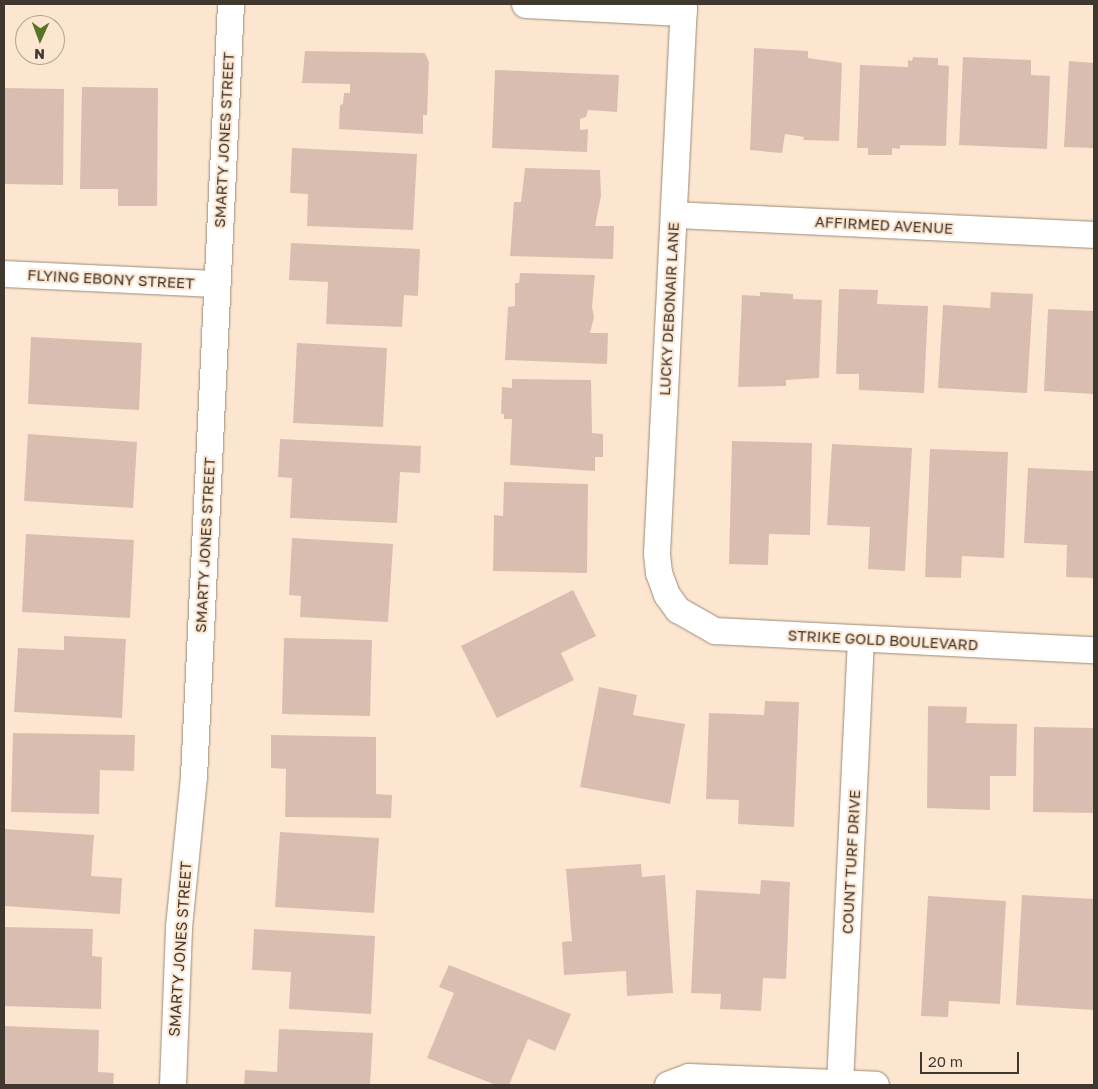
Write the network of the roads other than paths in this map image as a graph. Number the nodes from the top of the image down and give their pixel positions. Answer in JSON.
{"nodes":[{"id":1,"x":230,"y":4,"type":"edge"},
{"id":2,"x":526,"y":4,"type":"edge"},
{"id":3,"x":683,"y":8,"type":"edge"},
{"id":4,"x":674,"y":215,"type":"junction"},
{"id":5,"x":1094,"y":235,"type":"edge"},
{"id":6,"x":4,"y":274,"type":"edge"},
{"id":7,"x":217,"y":284,"type":"junction"},
{"id":8,"x":678,"y":610,"type":"joint"},
{"id":9,"x":861,"y":639,"type":"junction"},
{"id":10,"x":1094,"y":650,"type":"edge"},
{"id":11,"x":840,"y":1084,"type":"junction"},
{"id":12,"x":173,"y":1085,"type":"edge"},
{"id":13,"x":668,"y":1085,"type":"edge"},
{"id":14,"x":876,"y":1085,"type":"edge"}],
"edges":[{"from":1,"to":7,"type":"street","name":"SMARTY JONES STREET"},
{"from":2,"to":3,"type":"street"},
{"from":3,"to":4,"type":"street","name":"LUCKY DEBONAIR LANE"},
{"from":4,"to":5,"type":"street","name":"AFFIRMED AVENUE"},
{"from":4,"to":8,"type":"street","name":"LUCKY DEBONAIR LANE"},
{"from":6,"to":7,"type":"street","name":"FLYING EBONY STREET"},
{"from":7,"to":12,"type":"street","name":"SMARTY JONES STREET"},
{"from":8,"to":9,"type":"street","name":"STRIKE GOLD BOULEVARD"},
{"from":9,"to":10,"type":"street","name":"STRIKE GOLD BOULEVARD"},
{"from":9,"to":11,"type":"street","name":"COUNT TURF DRIVE"},
{"from":11,"to":13,"type":"street"},
{"from":11,"to":14,"type":"street"}]}
